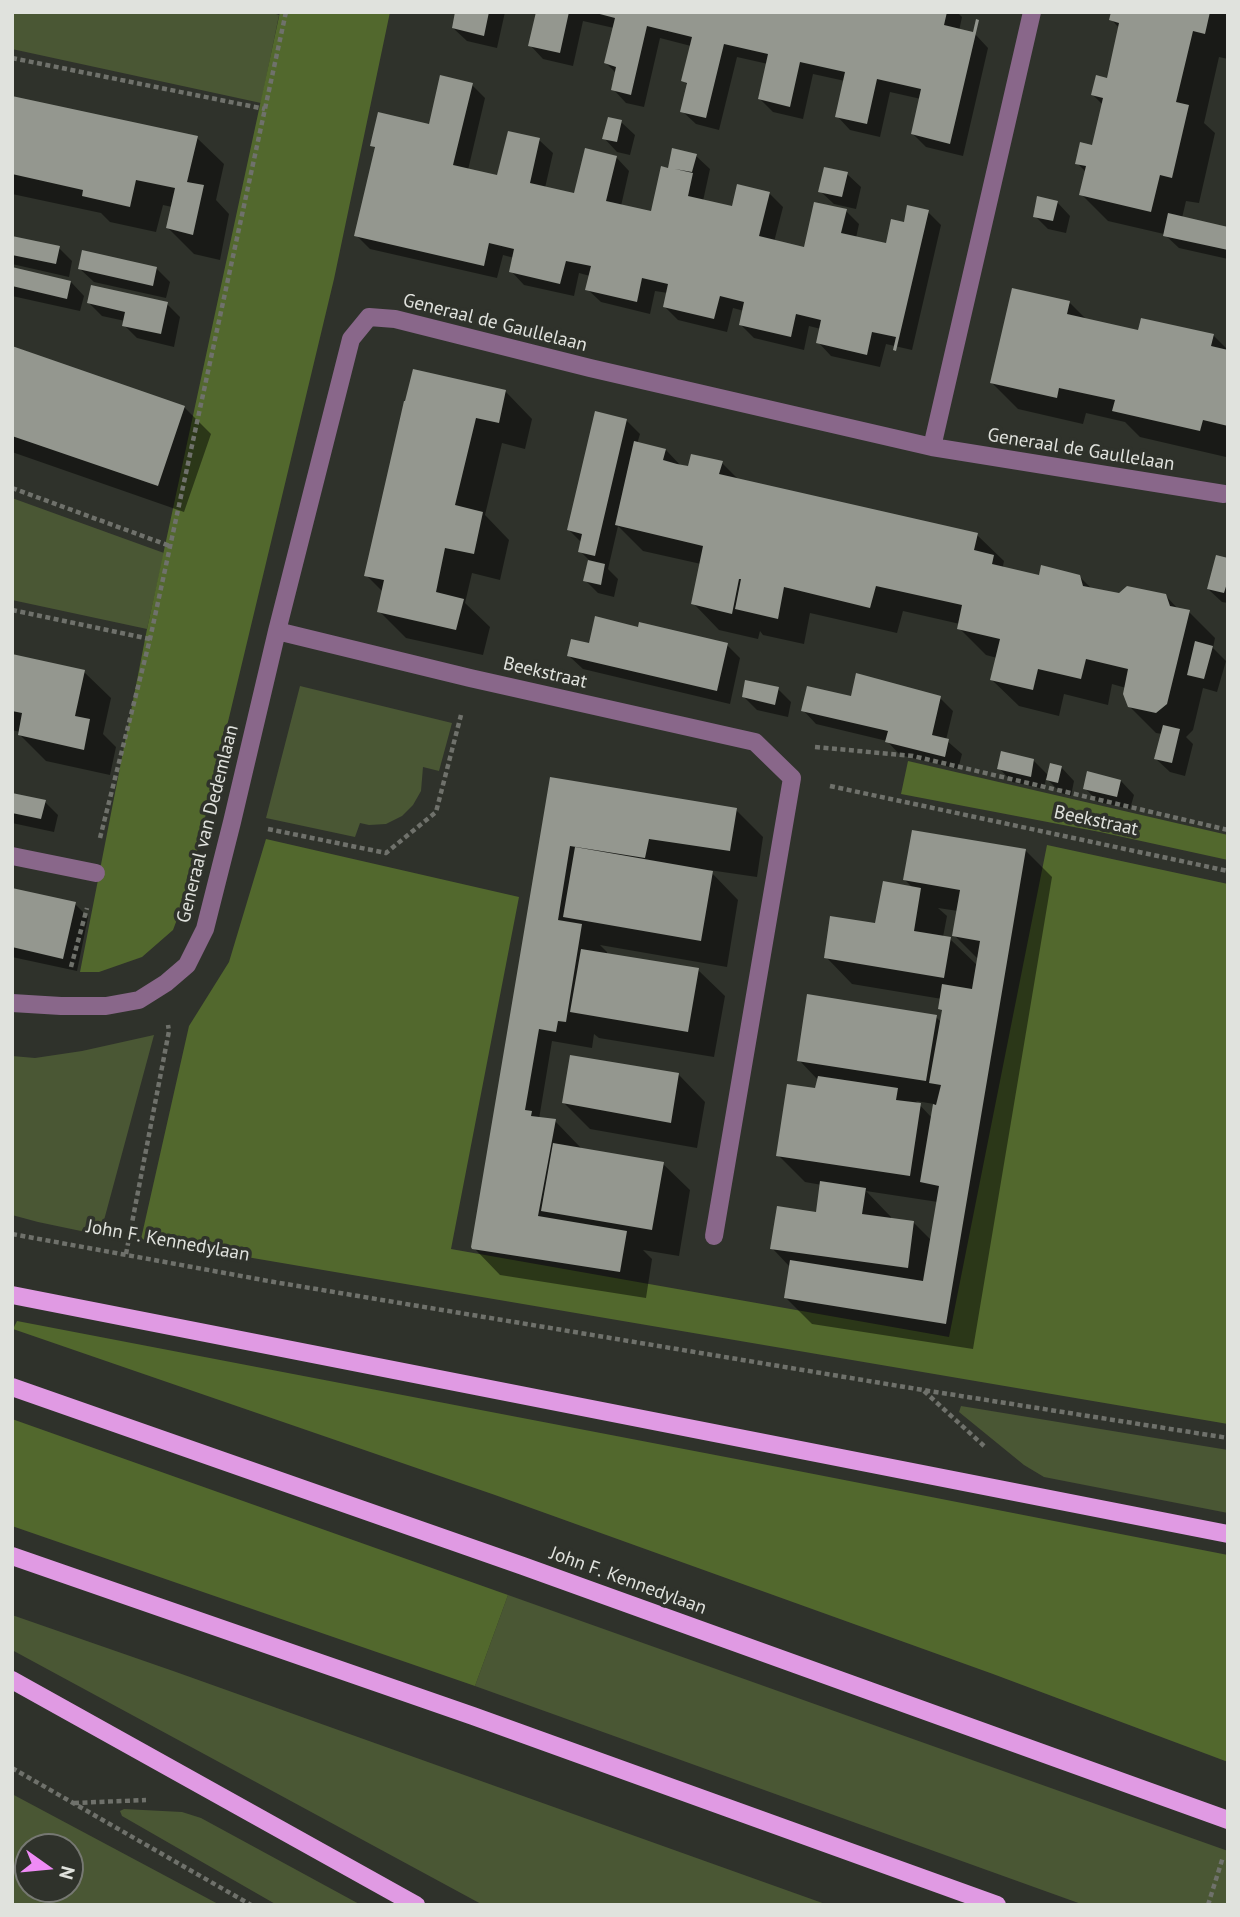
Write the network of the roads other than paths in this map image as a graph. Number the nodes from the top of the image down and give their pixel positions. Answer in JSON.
{"nodes":[{"id":1,"x":1032,"y":12,"type":"edge"},
{"id":2,"x":932,"y":447,"type":"junction"},
{"id":3,"x":1224,"y":494,"type":"dead end"},
{"id":4,"x":277,"y":631,"type":"junction"},
{"id":5,"x":12,"y":856,"type":"edge"},
{"id":6,"x":96,"y":873,"type":"road end"},
{"id":7,"x":12,"y":1003,"type":"edge"},
{"id":8,"x":714,"y":1236,"type":"dead end"},
{"id":9,"x":12,"y":1295,"type":"edge"},
{"id":10,"x":12,"y":1387,"type":"edge"},
{"id":11,"x":1228,"y":1534,"type":"edge"},
{"id":12,"x":12,"y":1556,"type":"edge"},
{"id":13,"x":12,"y":1680,"type":"edge"},
{"id":14,"x":1228,"y":1819,"type":"edge"},
{"id":15,"x":416,"y":1905,"type":"edge"},
{"id":16,"x":997,"y":1905,"type":"edge"}],
"edges":[{"from":1,"to":2,"type":"street"},
{"from":2,"to":3,"type":"street","name":"Generaal de Gaullelaan"},
{"from":2,"to":4,"type":"street","name":"Generaal de Gaullelaan"},
{"from":4,"to":7,"type":"street","name":"Generaal van Dedemlaan"},
{"from":4,"to":8,"type":"street","name":"Beekstraat"},
{"from":5,"to":6,"type":"street"},
{"from":9,"to":11,"type":"main road"},
{"from":10,"to":14,"type":"main road","name":"John F. Kennedylaan"},
{"from":12,"to":16,"type":"main road"},
{"from":13,"to":15,"type":"main road"}]}
